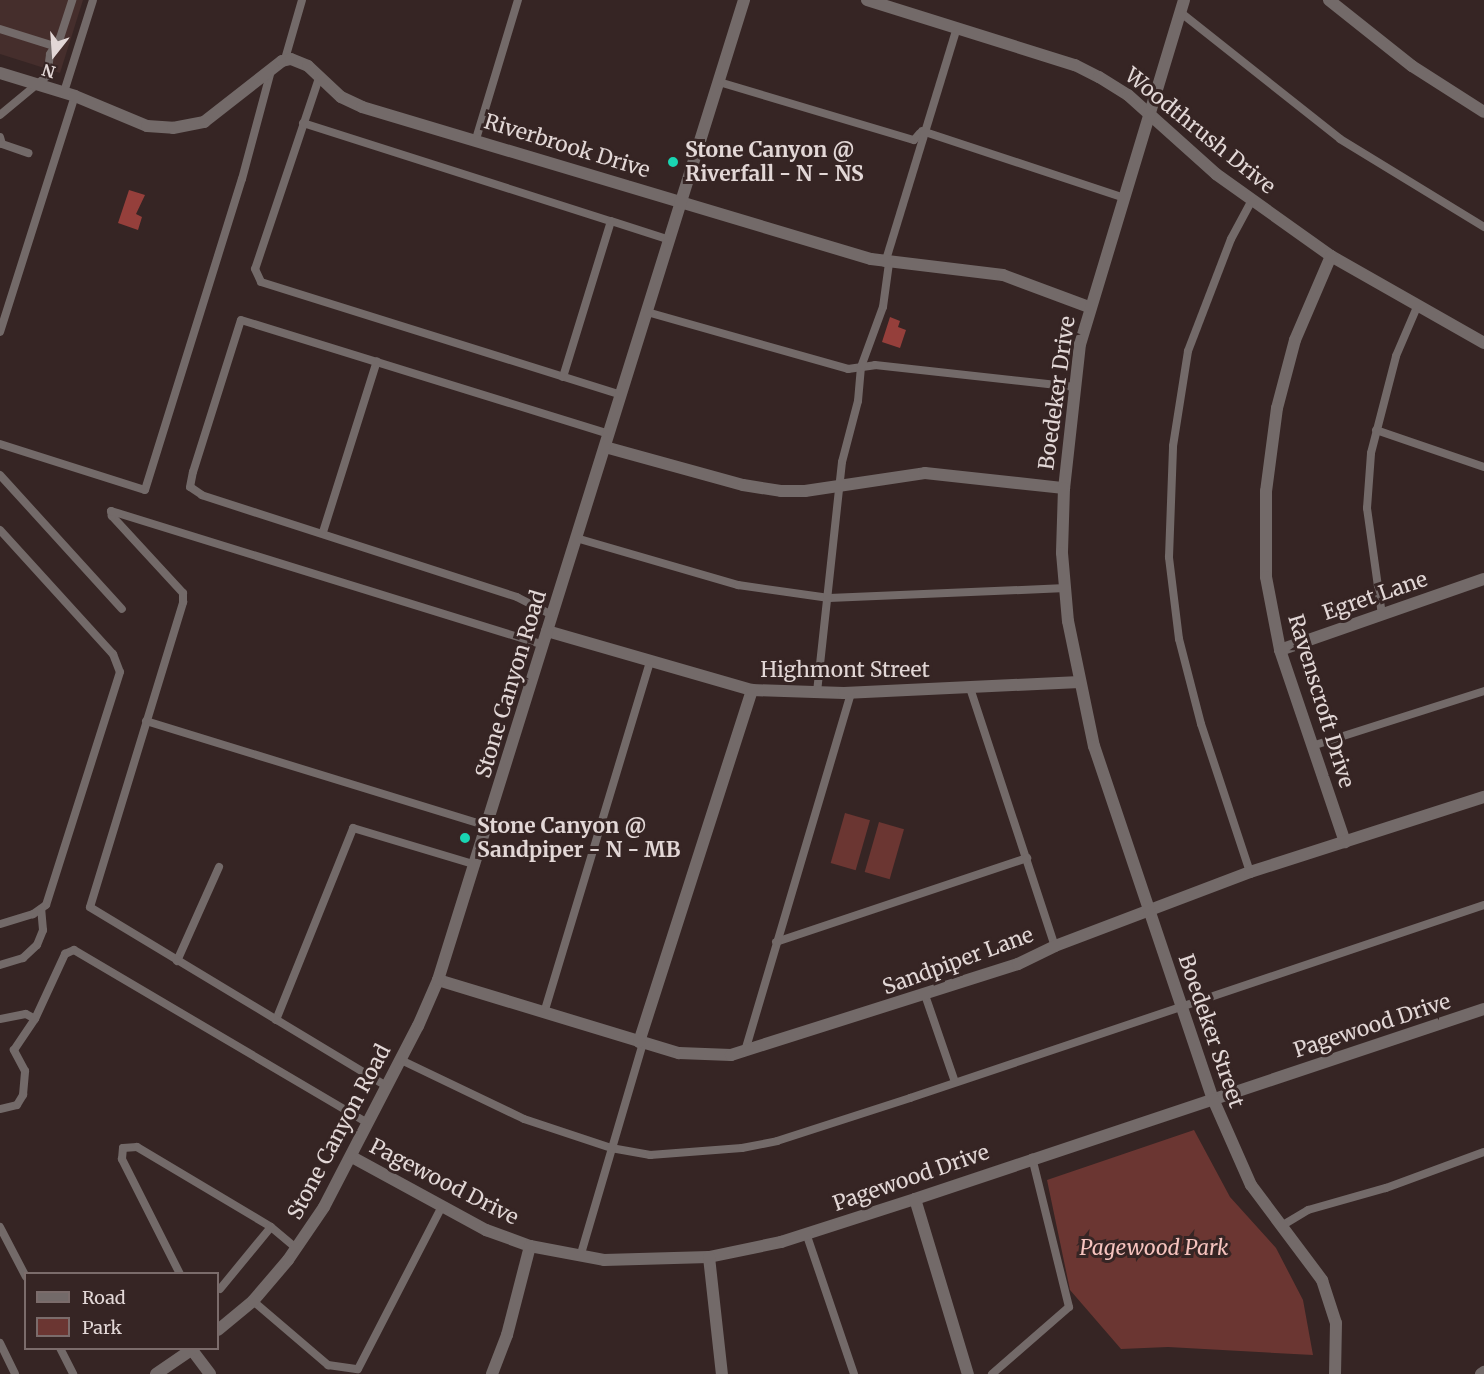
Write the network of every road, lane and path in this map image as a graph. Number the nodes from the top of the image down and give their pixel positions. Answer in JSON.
{"nodes":[{"id":1,"x":72,"y":0,"type":"edge"},
{"id":2,"x":93,"y":0,"type":"edge"},
{"id":3,"x":302,"y":0,"type":"edge"},
{"id":4,"x":518,"y":0,"type":"edge"},
{"id":5,"x":744,"y":0,"type":"edge"},
{"id":6,"x":867,"y":0,"type":"edge"},
{"id":7,"x":1329,"y":0,"type":"edge"},
{"id":8,"x":1182,"y":6,"type":"edge"},
{"id":9,"x":957,"y":28,"type":"junction"},
{"id":10,"x":0,"y":29,"type":"edge"},
{"id":11,"x":54,"y":46,"type":"junction"},
{"id":12,"x":285,"y":59,"type":"junction"},
{"id":13,"x":271,"y":70,"type":"junction"},
{"id":14,"x":0,"y":73,"type":"edge"},
{"id":15,"x":319,"y":78,"type":"junction"},
{"id":16,"x":719,"y":82,"type":"junction"},
{"id":17,"x":40,"y":85,"type":"junction"},
{"id":18,"x":69,"y":94,"type":"junction"},
{"id":19,"x":1484,"y":112,"type":"edge"},
{"id":20,"x":0,"y":115,"type":"edge"},
{"id":21,"x":1148,"y":117,"type":"junction"},
{"id":22,"x":303,"y":123,"type":"junction"},
{"id":23,"x":922,"y":131,"type":"junction"},
{"id":24,"x":0,"y":137,"type":"edge"},
{"id":25,"x":476,"y":139,"type":"junction"},
{"id":26,"x":28,"y":153,"type":"dead end"},
{"id":27,"x":1122,"y":197,"type":"junction"},
{"id":28,"x":1252,"y":200,"type":"junction"},
{"id":29,"x":682,"y":201,"type":"junction"},
{"id":30,"x":611,"y":221,"type":"junction"},
{"id":31,"x":1484,"y":227,"type":"edge"},
{"id":32,"x":670,"y":240,"type":"junction"},
{"id":33,"x":1331,"y":256,"type":"junction"},
{"id":34,"x":887,"y":263,"type":"junction"},
{"id":35,"x":1089,"y":307,"type":"junction"},
{"id":36,"x":1417,"y":308,"type":"junction"},
{"id":37,"x":647,"y":312,"type":"junction"},
{"id":38,"x":0,"y":333,"type":"edge"},
{"id":39,"x":1484,"y":343,"type":"edge"},
{"id":40,"x":377,"y":361,"type":"junction"},
{"id":41,"x":861,"y":367,"type":"junction"},
{"id":42,"x":563,"y":377,"type":"junction"},
{"id":43,"x":1073,"y":387,"type":"junction"},
{"id":44,"x":621,"y":395,"type":"junction"},
{"id":45,"x":1376,"y":430,"type":"junction"},
{"id":46,"x":609,"y":434,"type":"junction"},
{"id":47,"x":0,"y":444,"type":"edge"},
{"id":48,"x":605,"y":447,"type":"junction"},
{"id":49,"x":1484,"y":467,"type":"edge"},
{"id":50,"x":0,"y":475,"type":"edge"},
{"id":51,"x":841,"y":486,"type":"junction"},
{"id":52,"x":1064,"y":489,"type":"junction"},
{"id":53,"x":0,"y":530,"type":"edge"},
{"id":54,"x":323,"y":532,"type":"junction"},
{"id":55,"x":576,"y":538,"type":"junction"},
{"id":56,"x":1484,"y":579,"type":"edge"},
{"id":57,"x":1066,"y":588,"type":"junction"},
{"id":58,"x":829,"y":598,"type":"junction"},
{"id":59,"x":122,"y":609,"type":"dead end"},
{"id":60,"x":552,"y":615,"type":"junction"},
{"id":61,"x":1382,"y":615,"type":"junction"},
{"id":62,"x":547,"y":631,"type":"junction"},
{"id":63,"x":543,"y":645,"type":"junction"},
{"id":64,"x":1280,"y":650,"type":"junction"},
{"id":65,"x":650,"y":661,"type":"junction"},
{"id":66,"x":1080,"y":682,"type":"junction"},
{"id":67,"x":970,"y":688,"type":"junction"},
{"id":68,"x":752,"y":690,"type":"junction"},
{"id":69,"x":1484,"y":691,"type":"edge"},
{"id":70,"x":817,"y":692,"type":"junction"},
{"id":71,"x":851,"y":693,"type":"junction"},
{"id":72,"x":146,"y":721,"type":"junction"},
{"id":73,"x":1312,"y":746,"type":"junction"},
{"id":74,"x":1484,"y":797,"type":"edge"},
{"id":75,"x":488,"y":826,"type":"junction"},
{"id":76,"x":1345,"y":842,"type":"junction"},
{"id":77,"x":1027,"y":858,"type":"junction"},
{"id":78,"x":476,"y":866,"type":"junction"},
{"id":79,"x":219,"y":867,"type":"dead end"},
{"id":80,"x":1250,"y":872,"type":"junction"},
{"id":81,"x":1484,"y":905,"type":"edge"},
{"id":82,"x":41,"y":909,"type":"junction"},
{"id":83,"x":1148,"y":910,"type":"junction"},
{"id":84,"x":0,"y":924,"type":"edge"},
{"id":85,"x":776,"y":942,"type":"junction"},
{"id":86,"x":1055,"y":946,"type":"junction"},
{"id":87,"x":177,"y":961,"type":"junction"},
{"id":88,"x":0,"y":965,"type":"edge"},
{"id":89,"x":438,"y":980,"type":"junction"},
{"id":90,"x":925,"y":995,"type":"junction"},
{"id":91,"x":1181,"y":1008,"type":"junction"},
{"id":92,"x":1484,"y":1009,"type":"edge"},
{"id":93,"x":544,"y":1013,"type":"junction"},
{"id":94,"x":0,"y":1018,"type":"edge"},
{"id":95,"x":35,"y":1019,"type":"junction"},
{"id":96,"x":276,"y":1020,"type":"junction"},
{"id":97,"x":641,"y":1042,"type":"junction"},
{"id":98,"x":745,"y":1051,"type":"junction"},
{"id":99,"x":401,"y":1060,"type":"junction"},
{"id":100,"x":955,"y":1082,"type":"junction"},
{"id":101,"x":388,"y":1087,"type":"junction"},
{"id":102,"x":1213,"y":1099,"type":"junction"},
{"id":103,"x":0,"y":1109,"type":"edge"},
{"id":104,"x":369,"y":1124,"type":"junction"},
{"id":105,"x":611,"y":1148,"type":"junction"},
{"id":106,"x":1484,"y":1152,"type":"edge"},
{"id":107,"x":352,"y":1157,"type":"junction"},
{"id":108,"x":1032,"y":1157,"type":"junction"},
{"id":109,"x":915,"y":1199,"type":"junction"},
{"id":110,"x":442,"y":1206,"type":"junction"},
{"id":111,"x":1283,"y":1225,"type":"junction"},
{"id":112,"x":0,"y":1227,"type":"edge"},
{"id":113,"x":271,"y":1227,"type":"junction"},
{"id":114,"x":806,"y":1233,"type":"junction"},
{"id":115,"x":530,"y":1246,"type":"junction"},
{"id":116,"x":296,"y":1248,"type":"junction"},
{"id":117,"x":580,"y":1257,"type":"junction"},
{"id":118,"x":709,"y":1257,"type":"junction"},
{"id":119,"x":24,"y":1272,"type":"edge"},
{"id":120,"x":179,"y":1272,"type":"edge"},
{"id":121,"x":220,"y":1289,"type":"dead end"},
{"id":122,"x":253,"y":1301,"type":"junction"},
{"id":123,"x":219,"y":1329,"type":"edge"},
{"id":124,"x":0,"y":1343,"type":"edge"},
{"id":125,"x":61,"y":1350,"type":"edge"},
{"id":126,"x":192,"y":1350,"type":"edge"},
{"id":127,"x":194,"y":1350,"type":"edge"},
{"id":128,"x":15,"y":1374,"type":"edge"},
{"id":129,"x":73,"y":1374,"type":"edge"},
{"id":130,"x":156,"y":1374,"type":"edge"},
{"id":131,"x":210,"y":1374,"type":"edge"},
{"id":132,"x":492,"y":1374,"type":"edge"},
{"id":133,"x":722,"y":1374,"type":"edge"},
{"id":134,"x":854,"y":1374,"type":"edge"},
{"id":135,"x":968,"y":1374,"type":"edge"},
{"id":136,"x":992,"y":1374,"type":"edge"},
{"id":137,"x":1335,"y":1374,"type":"edge"}],
"edges":[{"from":1,"to":11,"type":"lane"},
{"from":2,"to":18,"type":"lane"},
{"from":3,"to":12,"type":"lane"},
{"from":4,"to":25,"type":"lane"},
{"from":5,"to":16,"type":"street","name":"Stone Canyon Road"},
{"from":6,"to":9,"type":"street","name":"Woodthrush Drive"},
{"from":7,"to":19,"type":"street"},
{"from":8,"to":21,"type":"street"},
{"from":8,"to":31,"type":"lane"},
{"from":9,"to":21,"type":"street","name":"Woodthrush Drive"},
{"from":9,"to":23,"type":"lane"},
{"from":10,"to":11,"type":"lane"},
{"from":11,"to":17,"type":"lane"},
{"from":12,"to":13,"type":"street"},
{"from":12,"to":15,"type":"street","name":"Riverbrook Drive"},
{"from":13,"to":18,"type":"street"},
{"from":13,"to":47,"type":"lane"},
{"from":14,"to":17,"type":"street"},
{"from":15,"to":22,"type":"lane"},
{"from":15,"to":25,"type":"street","name":"Riverbrook Drive"},
{"from":16,"to":23,"type":"lane"},
{"from":16,"to":29,"type":"street","name":"Stone Canyon Road"},
{"from":17,"to":18,"type":"street"},
{"from":17,"to":20,"type":"lane"},
{"from":18,"to":38,"type":"lane"},
{"from":21,"to":27,"type":"street","name":"Boedeker Drive"},
{"from":21,"to":28,"type":"street","name":"Woodthrush Drive"},
{"from":22,"to":30,"type":"lane"},
{"from":22,"to":42,"type":"lane"},
{"from":23,"to":27,"type":"lane"},
{"from":23,"to":34,"type":"lane"},
{"from":24,"to":26,"type":"lane"},
{"from":25,"to":29,"type":"street","name":"Riverbrook Drive"},
{"from":27,"to":35,"type":"street","name":"Boedeker Drive"},
{"from":28,"to":33,"type":"street","name":"Woodthrush Drive"},
{"from":28,"to":80,"type":"lane"},
{"from":29,"to":32,"type":"street","name":"Stone Canyon Road"},
{"from":29,"to":34,"type":"street","name":"Riverbrook Drive"},
{"from":30,"to":32,"type":"lane"},
{"from":30,"to":42,"type":"lane"},
{"from":32,"to":37,"type":"street","name":"Stone Canyon Road"},
{"from":33,"to":36,"type":"street","name":"Woodthrush Drive"},
{"from":33,"to":64,"type":"street","name":"Ravenscroft Drive"},
{"from":34,"to":35,"type":"street","name":"Riverbrook Drive"},
{"from":34,"to":41,"type":"lane"},
{"from":35,"to":43,"type":"street","name":"Boedeker Drive"},
{"from":36,"to":39,"type":"street","name":"Woodthrush Drive"},
{"from":36,"to":45,"type":"lane"},
{"from":37,"to":41,"type":"lane"},
{"from":37,"to":44,"type":"street","name":"Stone Canyon Road"},
{"from":40,"to":46,"type":"lane"},
{"from":40,"to":54,"type":"lane"},
{"from":40,"to":54,"type":"lane"},
{"from":41,"to":43,"type":"lane"},
{"from":41,"to":51,"type":"lane"},
{"from":42,"to":44,"type":"lane"},
{"from":43,"to":52,"type":"street","name":"Boedeker Drive"},
{"from":44,"to":46,"type":"street","name":"Stone Canyon Road"},
{"from":45,"to":49,"type":"lane"},
{"from":45,"to":61,"type":"lane"},
{"from":46,"to":48,"type":"street","name":"Stone Canyon Road"},
{"from":48,"to":51,"type":"street"},
{"from":48,"to":55,"type":"street","name":"Stone Canyon Road"},
{"from":50,"to":59,"type":"lane"},
{"from":51,"to":52,"type":"street"},
{"from":51,"to":58,"type":"lane"},
{"from":52,"to":57,"type":"street","name":"Boedeker Drive"},
{"from":53,"to":82,"type":"lane"},
{"from":54,"to":60,"type":"lane"},
{"from":55,"to":58,"type":"lane"},
{"from":55,"to":60,"type":"street","name":"Stone Canyon Road"},
{"from":56,"to":61,"type":"street","name":"Egret Lane"},
{"from":57,"to":58,"type":"lane"},
{"from":57,"to":66,"type":"street","name":"Boedeker Drive"},
{"from":58,"to":70,"type":"lane"},
{"from":60,"to":62,"type":"street","name":"Stone Canyon Road"},
{"from":61,"to":64,"type":"street","name":"Egret Lane"},
{"from":62,"to":63,"type":"street","name":"Stone Canyon Road"},
{"from":62,"to":65,"type":"street","name":"Highmont Street"},
{"from":63,"to":72,"type":"lane"},
{"from":63,"to":75,"type":"street","name":"Stone Canyon Road"},
{"from":64,"to":73,"type":"street","name":"Ravenscroft Drive"},
{"from":65,"to":68,"type":"street","name":"Highmont Street"},
{"from":65,"to":93,"type":"lane"},
{"from":66,"to":67,"type":"street","name":"Highmont Street"},
{"from":66,"to":83,"type":"street","name":"Boedeker Street"},
{"from":67,"to":71,"type":"street","name":"Highmont Street"},
{"from":67,"to":77,"type":"lane"},
{"from":68,"to":70,"type":"street","name":"Highmont Street"},
{"from":68,"to":97,"type":"street"},
{"from":69,"to":73,"type":"lane"},
{"from":70,"to":71,"type":"street","name":"Highmont Street"},
{"from":71,"to":85,"type":"lane"},
{"from":72,"to":75,"type":"lane"},
{"from":72,"to":87,"type":"lane"},
{"from":73,"to":76,"type":"street","name":"Ravenscroft Drive"},
{"from":74,"to":76,"type":"street","name":"Sandpiper Lane"},
{"from":75,"to":78,"type":"street","name":"Stone Canyon Road"},
{"from":76,"to":80,"type":"street","name":"Sandpiper Lane"},
{"from":77,"to":85,"type":"lane"},
{"from":77,"to":86,"type":"lane"},
{"from":78,"to":89,"type":"street","name":"Stone Canyon Road"},
{"from":78,"to":96,"type":"lane"},
{"from":79,"to":87,"type":"lane"},
{"from":80,"to":83,"type":"street","name":"Sandpiper Lane"},
{"from":81,"to":91,"type":"lane"},
{"from":82,"to":84,"type":"lane"},
{"from":82,"to":88,"type":"lane"},
{"from":83,"to":86,"type":"street","name":"Sandpiper Lane"},
{"from":83,"to":91,"type":"street","name":"Boedeker Street"},
{"from":85,"to":98,"type":"lane"},
{"from":86,"to":90,"type":"street","name":"Sandpiper Lane"},
{"from":87,"to":96,"type":"lane"},
{"from":89,"to":93,"type":"street","name":"Sandpiper Lane"},
{"from":89,"to":99,"type":"street","name":"Stone Canyon Road"},
{"from":90,"to":98,"type":"street","name":"Sandpiper Lane"},
{"from":90,"to":100,"type":"lane"},
{"from":91,"to":100,"type":"lane"},
{"from":91,"to":102,"type":"street","name":"Boedeker Street"},
{"from":92,"to":102,"type":"street","name":"Pagewood Drive"},
{"from":93,"to":97,"type":"street","name":"Sandpiper Lane"},
{"from":94,"to":95,"type":"lane"},
{"from":95,"to":103,"type":"lane"},
{"from":95,"to":104,"type":"lane"},
{"from":96,"to":101,"type":"lane"},
{"from":97,"to":98,"type":"street","name":"Sandpiper Lane"},
{"from":97,"to":105,"type":"lane"},
{"from":99,"to":101,"type":"street","name":"Stone Canyon Road"},
{"from":99,"to":105,"type":"lane"},
{"from":100,"to":105,"type":"lane"},
{"from":101,"to":104,"type":"street","name":"Stone Canyon Road"},
{"from":102,"to":108,"type":"street","name":"Pagewood Drive"},
{"from":102,"to":111,"type":"street","name":"Boedeker Street"},
{"from":104,"to":107,"type":"street","name":"Stone Canyon Road"},
{"from":105,"to":117,"type":"lane"},
{"from":106,"to":111,"type":"lane"},
{"from":107,"to":110,"type":"street","name":"Pagewood Drive"},
{"from":107,"to":116,"type":"street","name":"Stone Canyon Road"},
{"from":108,"to":109,"type":"street","name":"Pagewood Drive"},
{"from":108,"to":136,"type":"lane"},
{"from":109,"to":114,"type":"street","name":"Pagewood Drive"},
{"from":109,"to":135,"type":"street"},
{"from":110,"to":115,"type":"street","name":"Pagewood Drive"},
{"from":110,"to":122,"type":"lane"},
{"from":111,"to":137,"type":"street","name":"Boedeker Street"},
{"from":112,"to":119,"type":"lane"},
{"from":113,"to":116,"type":"lane"},
{"from":113,"to":120,"type":"lane"},
{"from":113,"to":121,"type":"lane"},
{"from":114,"to":118,"type":"street","name":"Pagewood Drive"},
{"from":114,"to":134,"type":"lane"},
{"from":115,"to":117,"type":"street","name":"Pagewood Drive"},
{"from":115,"to":132,"type":"street"},
{"from":116,"to":122,"type":"street","name":"Stone Canyon Road"},
{"from":117,"to":118,"type":"street","name":"Pagewood Drive"},
{"from":118,"to":133,"type":"street"},
{"from":122,"to":123,"type":"street","name":"Stone Canyon Road"},
{"from":124,"to":128,"type":"lane"},
{"from":125,"to":129,"type":"lane"},
{"from":126,"to":130,"type":"street"},
{"from":127,"to":131,"type":"street"}]}
